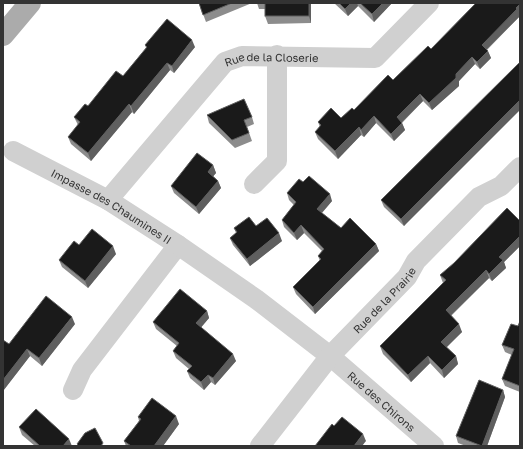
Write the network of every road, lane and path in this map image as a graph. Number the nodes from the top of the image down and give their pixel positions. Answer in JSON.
{"nodes":[{"id":1,"x":30,"y":3,"type":"edge"},
{"id":2,"x":429,"y":3,"type":"edge"},
{"id":3,"x":3,"y":35,"type":"edge"},
{"id":4,"x":277,"y":55,"type":"junction"},
{"id":5,"x":13,"y":151,"type":"dead end"},
{"id":6,"x":520,"y":167,"type":"edge"},
{"id":7,"x":254,"y":184,"type":"dead end"},
{"id":8,"x":108,"y":200,"type":"junction"},
{"id":9,"x":178,"y":245,"type":"junction"},
{"id":10,"x":330,"y":356,"type":"junction"},
{"id":11,"x":73,"y":390,"type":"dead end"},
{"id":12,"x":260,"y":446,"type":"edge"},
{"id":13,"x":434,"y":446,"type":"edge"}],
"edges":[{"from":1,"to":3,"type":"main road"},
{"from":2,"to":4,"type":"street","name":"Rue de la Closerie"},
{"from":4,"to":7,"type":"street"},
{"from":4,"to":8,"type":"street","name":"Rue de la Closerie"},
{"from":5,"to":8,"type":"street","name":"Impasse des Chaumines II"},
{"from":6,"to":10,"type":"street","name":"Rue de la Prairie"},
{"from":8,"to":9,"type":"street","name":"Impasse des Chaumines II"},
{"from":9,"to":10,"type":"street","name":"Rue des Chirons"},
{"from":9,"to":11,"type":"street","name":"Impasse des Chaumines II"},
{"from":10,"to":12,"type":"street","name":"Rue de la Prairie"},
{"from":10,"to":13,"type":"street","name":"Rue des Chirons"}]}
